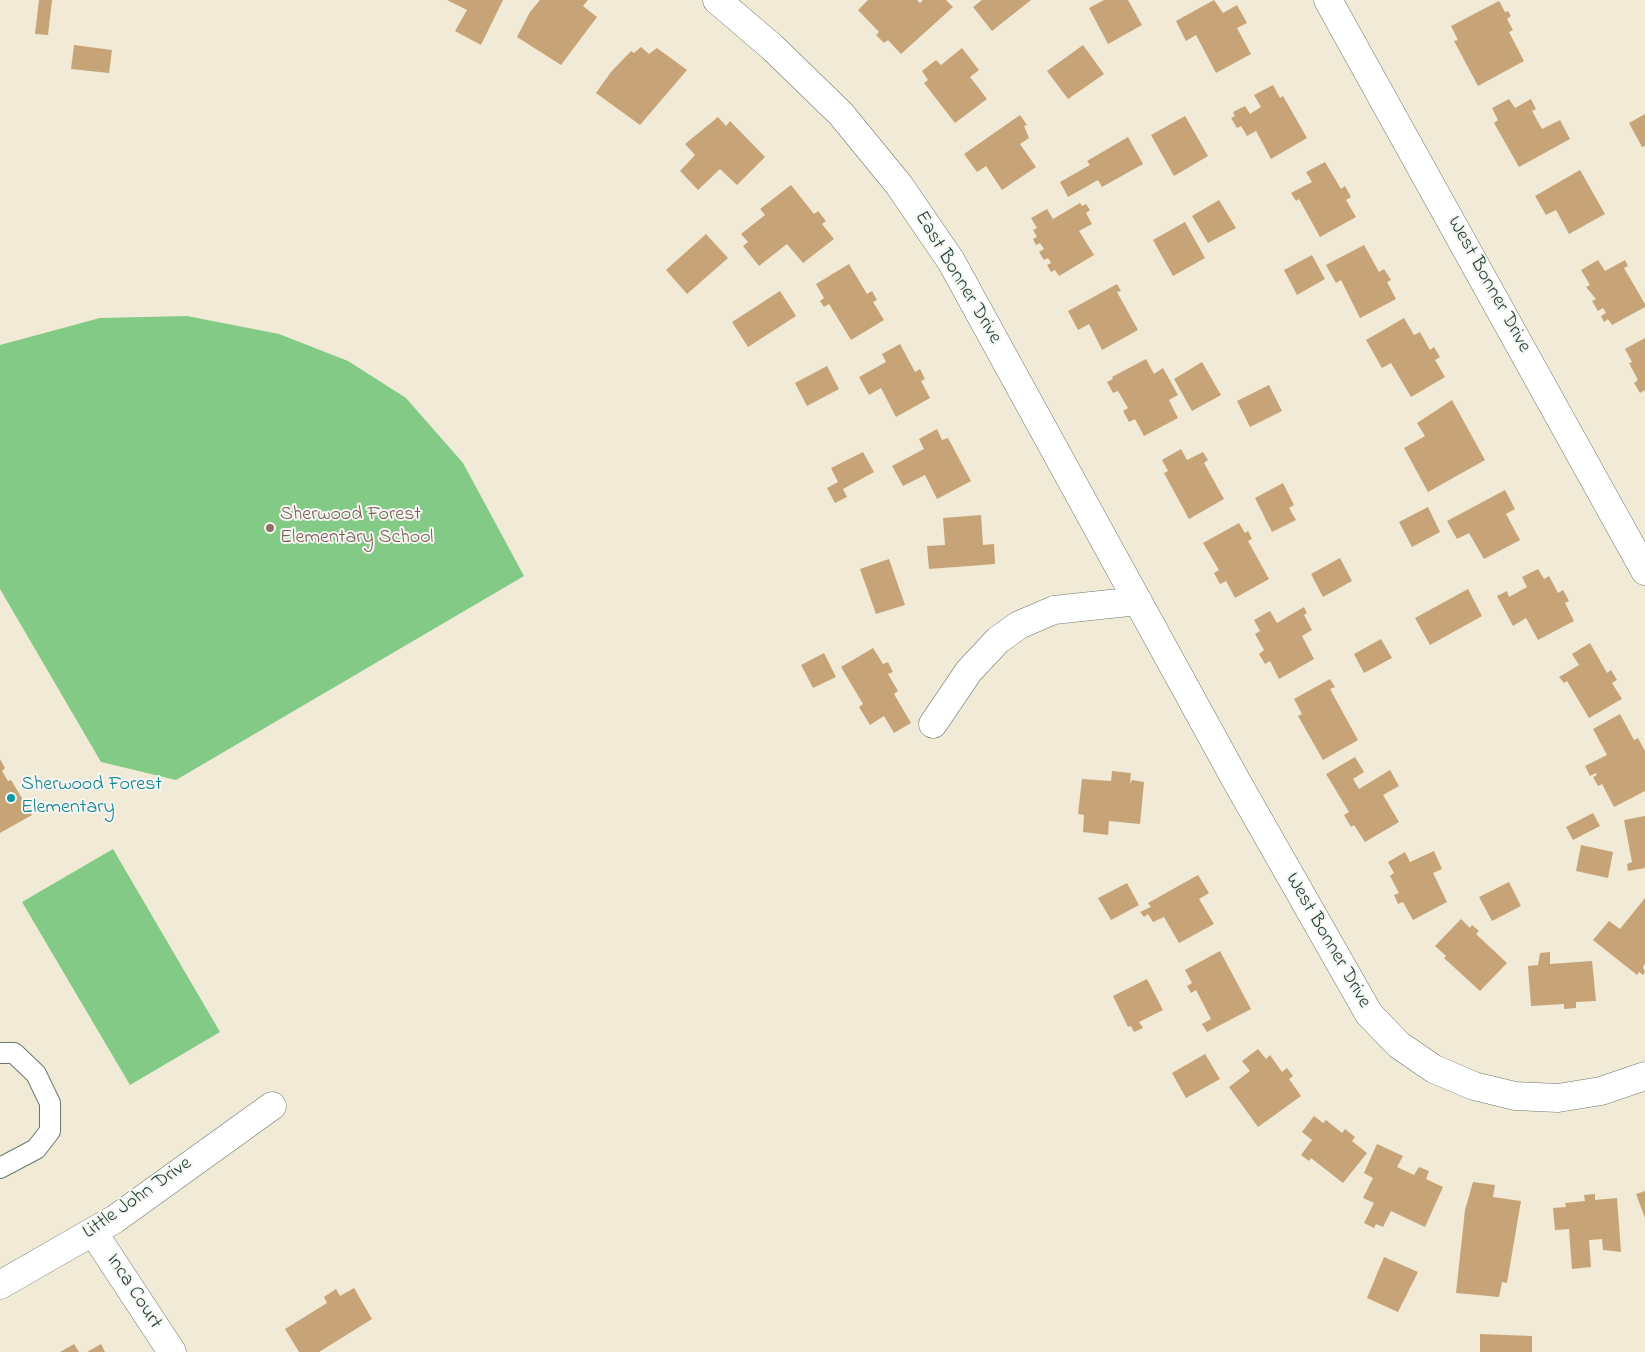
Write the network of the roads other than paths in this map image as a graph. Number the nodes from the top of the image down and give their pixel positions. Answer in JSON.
{"nodes":[{"id":1,"x":717,"y":0,"type":"edge"},
{"id":2,"x":1328,"y":0,"type":"edge"},
{"id":3,"x":1645,"y":571,"type":"edge"},
{"id":4,"x":1138,"y":601,"type":"junction"},
{"id":5,"x":934,"y":724,"type":"dead end"},
{"id":6,"x":0,"y":1053,"type":"edge"},
{"id":7,"x":1645,"y":1076,"type":"edge"},
{"id":8,"x":272,"y":1106,"type":"dead end"},
{"id":9,"x":0,"y":1168,"type":"edge"},
{"id":10,"x":93,"y":1232,"type":"junction"},
{"id":11,"x":0,"y":1285,"type":"edge"},
{"id":12,"x":172,"y":1352,"type":"edge"}],
"edges":[{"from":1,"to":4,"type":"street","name":"East Bonner Drive"},
{"from":2,"to":3,"type":"street","name":"West Bonner Drive"},
{"from":4,"to":5,"type":"street"},
{"from":4,"to":7,"type":"street","name":"West Bonner Drive"},
{"from":6,"to":9,"type":"lane"},
{"from":8,"to":10,"type":"street","name":"Little John Drive"},
{"from":10,"to":11,"type":"street","name":"Little John Drive"},
{"from":10,"to":12,"type":"street","name":"Inca Court"}]}
